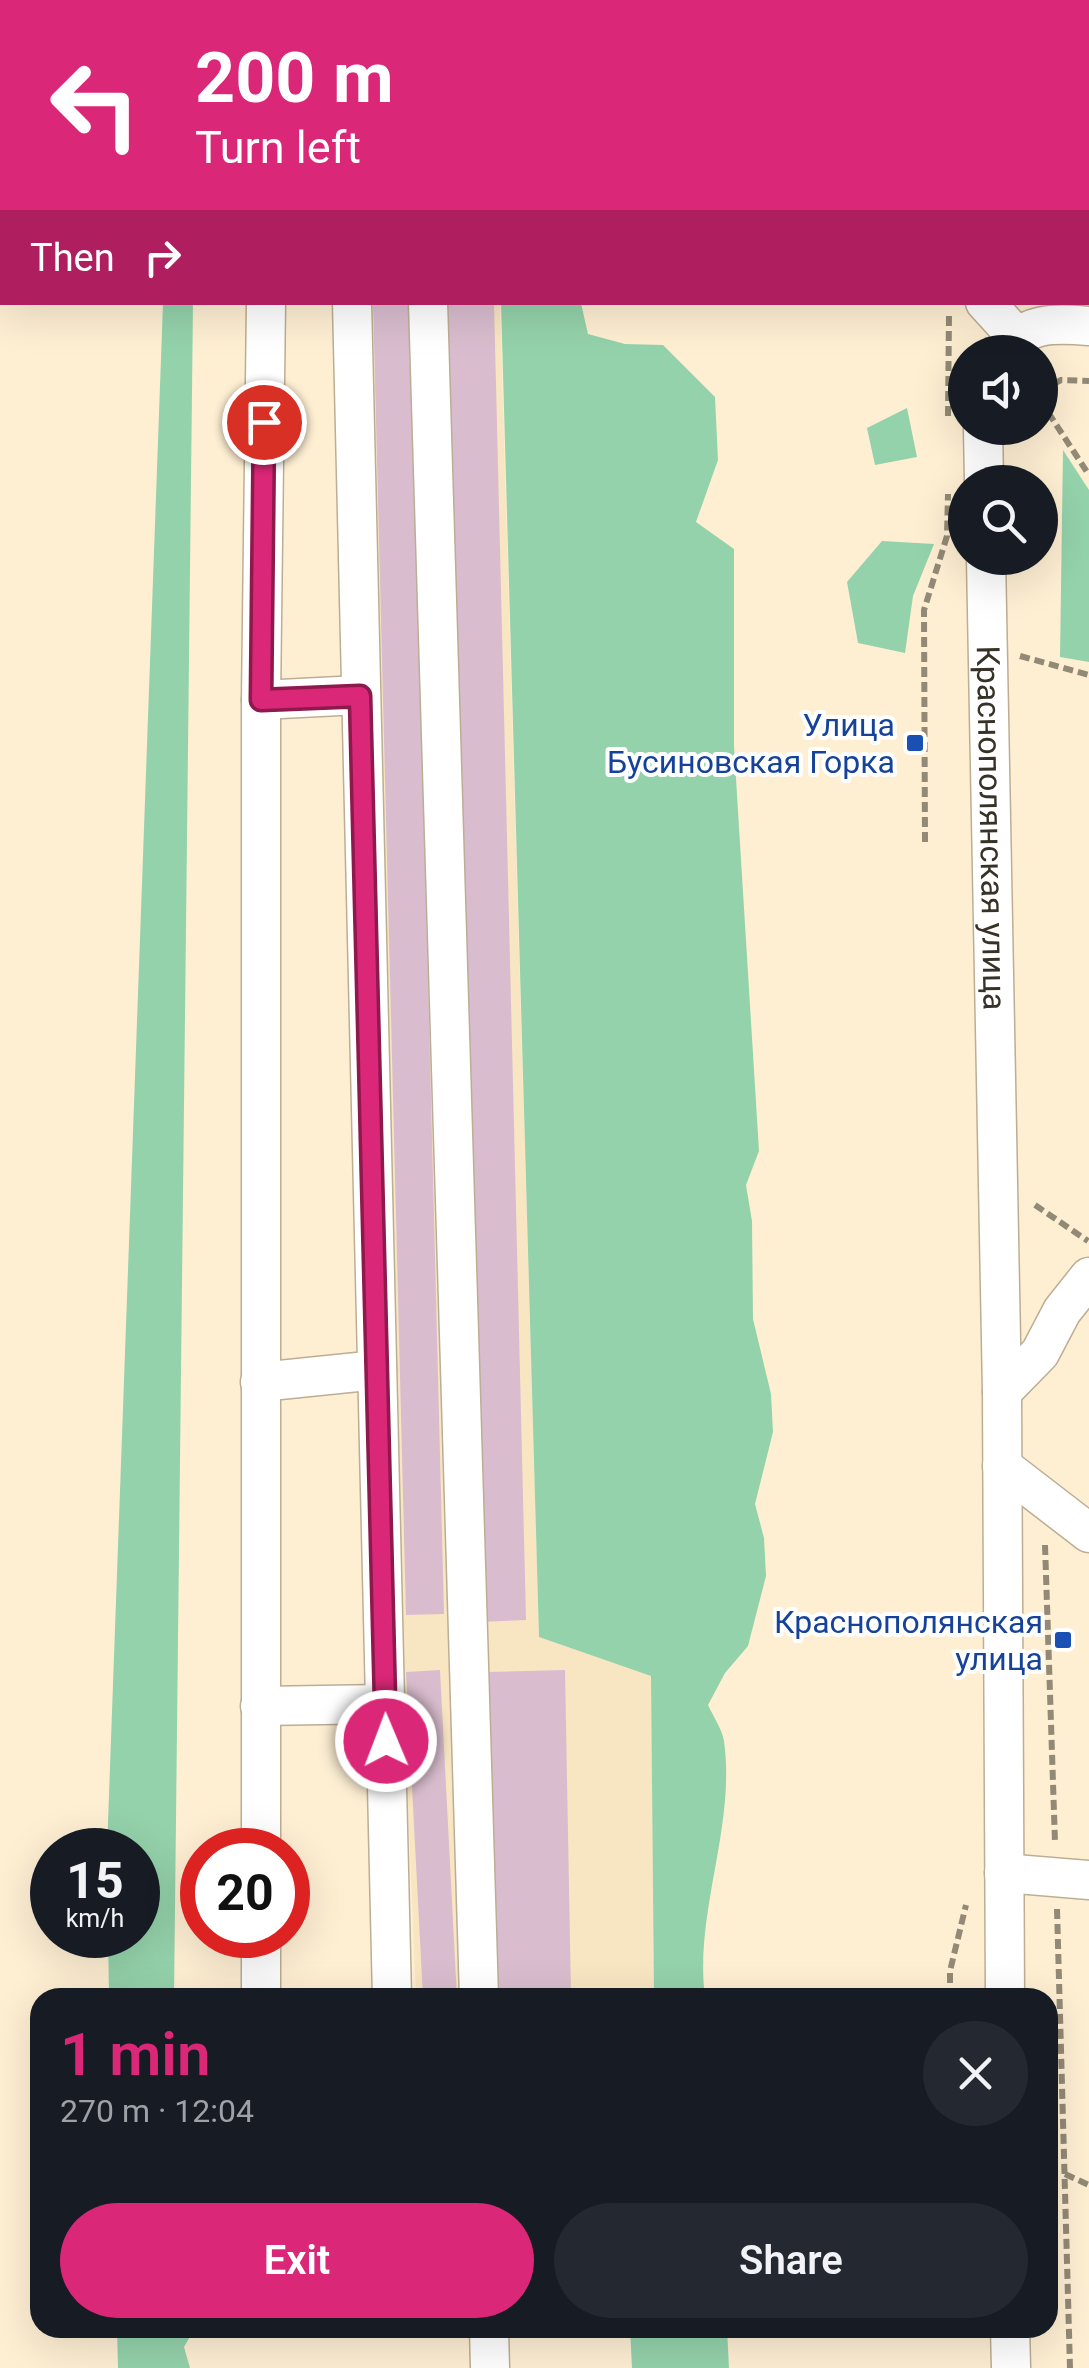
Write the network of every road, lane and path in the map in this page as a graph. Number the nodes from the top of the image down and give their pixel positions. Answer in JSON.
{"nodes":[{"id":1,"x":266,"y":305,"type":"edge"},
{"id":2,"x":352,"y":305,"type":"edge"},
{"id":3,"x":428,"y":305,"type":"edge"},
{"id":4,"x":949,"y":305,"type":"edge"},
{"id":5,"x":988,"y":305,"type":"edge"},
{"id":6,"x":1089,"y":326,"type":"edge"},
{"id":7,"x":1011,"y":330,"type":"edge"},
{"id":8,"x":954,"y":335,"type":"edge"},
{"id":9,"x":1089,"y":381,"type":"edge"},
{"id":10,"x":1058,"y":382,"type":"edge"},
{"id":11,"x":1058,"y":428,"type":"edge"},
{"id":12,"x":1089,"y":475,"type":"edge"},
{"id":13,"x":948,"y":533,"type":"edge"},
{"id":14,"x":986,"y":575,"type":"edge"},
{"id":15,"x":1019,"y":656,"type":"dead end"},
{"id":16,"x":1089,"y":676,"type":"edge"},
{"id":17,"x":360,"y":696,"type":"junction"},
{"id":18,"x":261,"y":700,"type":"junction"},
{"id":19,"x":924,"y":842,"type":"dead end"},
{"id":20,"x":1036,"y":1205,"type":"dead end"},
{"id":21,"x":1089,"y":1242,"type":"edge"},
{"id":22,"x":1089,"y":1278,"type":"edge"},
{"id":23,"x":377,"y":1370,"type":"junction"},
{"id":24,"x":260,"y":1382,"type":"junction"},
{"id":25,"x":1002,"y":1392,"type":"junction"},
{"id":26,"x":1002,"y":1466,"type":"junction"},
{"id":27,"x":1089,"y":1533,"type":"edge"},
{"id":28,"x":385,"y":1704,"type":"junction"},
{"id":29,"x":260,"y":1706,"type":"junction"},
{"id":30,"x":260,"y":1828,"type":"edge"},
{"id":31,"x":1004,"y":1873,"type":"junction"},
{"id":32,"x":1089,"y":1880,"type":"edge"},
{"id":33,"x":966,"y":1887,"type":"dead end"},
{"id":34,"x":261,"y":1958,"type":"edge"},
{"id":35,"x":261,"y":1988,"type":"edge"},
{"id":36,"x":392,"y":1988,"type":"edge"},
{"id":37,"x":479,"y":1988,"type":"edge"},
{"id":38,"x":950,"y":1988,"type":"edge"},
{"id":39,"x":1004,"y":1988,"type":"edge"},
{"id":40,"x":1065,"y":2174,"type":"dead end"},
{"id":41,"x":1089,"y":2185,"type":"edge"},
{"id":42,"x":489,"y":2338,"type":"edge"},
{"id":43,"x":1010,"y":2338,"type":"edge"},
{"id":44,"x":490,"y":2368,"type":"edge"},
{"id":45,"x":1012,"y":2368,"type":"edge"}],
"edges":[{"from":1,"to":18,"type":"street"},
{"from":2,"to":17,"type":"street"},
{"from":3,"to":37,"type":"street"},
{"from":4,"to":8,"type":"path"},
{"from":5,"to":7,"type":"street"},
{"from":6,"to":7,"type":"street"},
{"from":9,"to":10,"type":"path"},
{"from":11,"to":12,"type":"path"},
{"from":13,"to":19,"type":"path"},
{"from":14,"to":25,"type":"street","name":"Краснополянская улица"},
{"from":15,"to":16,"type":"path"},
{"from":17,"to":18,"type":"street"},
{"from":17,"to":23,"type":"street"},
{"from":18,"to":24,"type":"street"},
{"from":20,"to":21,"type":"path"},
{"from":22,"to":25,"type":"street"},
{"from":23,"to":24,"type":"street"},
{"from":23,"to":28,"type":"street"},
{"from":24,"to":29,"type":"street"},
{"from":25,"to":26,"type":"street","name":"Краснополянская улица"},
{"from":26,"to":27,"type":"street"},
{"from":26,"to":31,"type":"street","name":"Краснополянская улица"},
{"from":28,"to":29,"type":"street"},
{"from":28,"to":36,"type":"street"},
{"from":29,"to":30,"type":"street"},
{"from":31,"to":32,"type":"street"},
{"from":31,"to":39,"type":"street","name":"Краснополянская улица"},
{"from":33,"to":38,"type":"path"},
{"from":34,"to":35,"type":"street"},
{"from":40,"to":41,"type":"path"},
{"from":42,"to":44,"type":"street"},
{"from":43,"to":45,"type":"street"}]}
